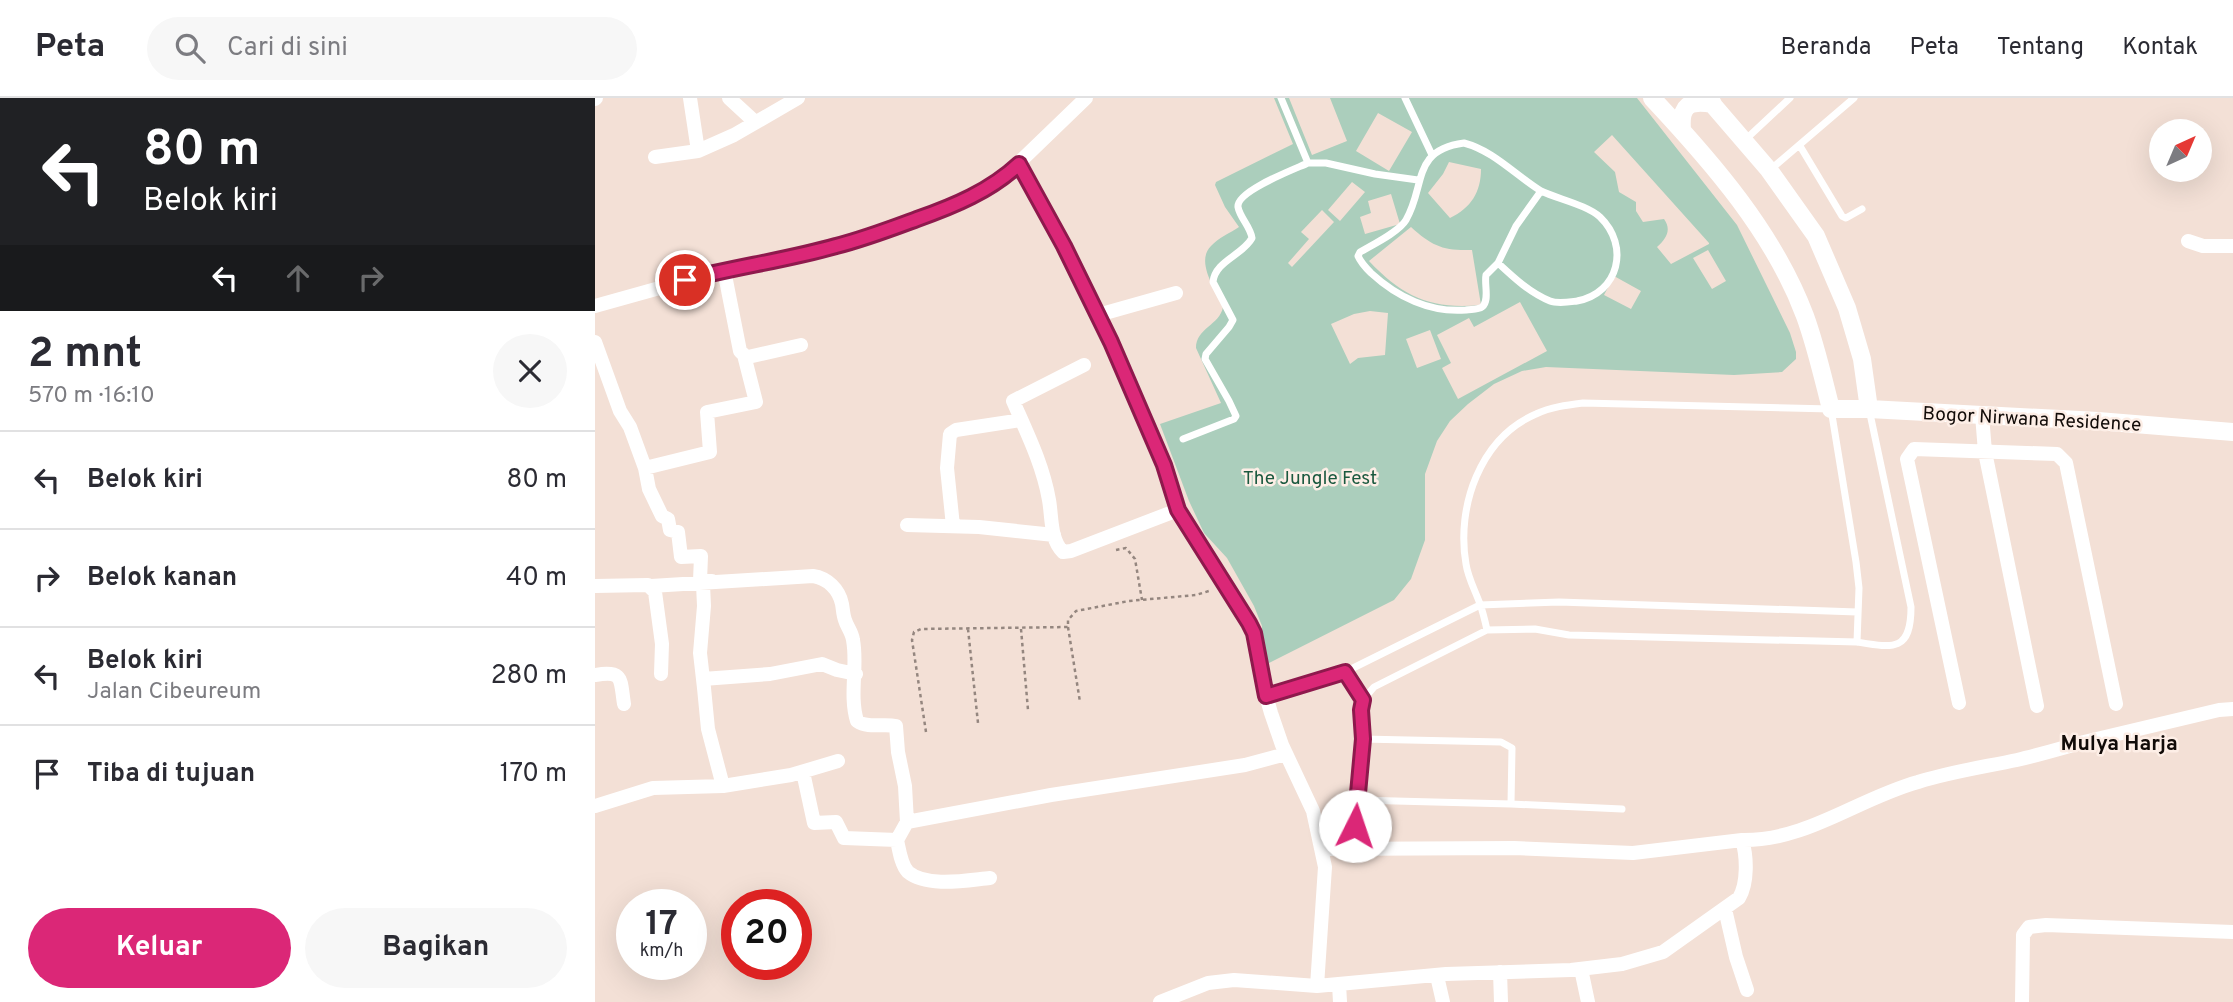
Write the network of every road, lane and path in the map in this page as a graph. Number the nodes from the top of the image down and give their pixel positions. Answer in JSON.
{"nodes":[{"id":1,"x":690,"y":98,"type":"edge"},
{"id":2,"x":729,"y":98,"type":"edge"},
{"id":3,"x":798,"y":98,"type":"edge"},
{"id":4,"x":1086,"y":98,"type":"edge"},
{"id":5,"x":1281,"y":98,"type":"edge"},
{"id":6,"x":1405,"y":98,"type":"edge"},
{"id":7,"x":1652,"y":98,"type":"edge"},
{"id":8,"x":1790,"y":98,"type":"edge"},
{"id":9,"x":1854,"y":98,"type":"edge"},
{"id":10,"x":1710,"y":101,"type":"edge"},
{"id":11,"x":755,"y":122,"type":"junction"},
{"id":12,"x":1682,"y":130,"type":"junction"},
{"id":13,"x":1745,"y":140,"type":"junction"},
{"id":14,"x":1800,"y":146,"type":"junction"},
{"id":15,"x":698,"y":151,"type":"junction"},
{"id":16,"x":1432,"y":155,"type":"junction"},
{"id":17,"x":655,"y":158,"type":"dead end"},
{"id":18,"x":1308,"y":163,"type":"junction"},
{"id":19,"x":1019,"y":164,"type":"junction"},
{"id":20,"x":1769,"y":170,"type":"junction"},
{"id":21,"x":1418,"y":180,"type":"junction"},
{"id":22,"x":1541,"y":191,"type":"junction"},
{"id":23,"x":1862,"y":209,"type":"dead end"},
{"id":24,"x":2188,"y":241,"type":"dead end"},
{"id":25,"x":2233,"y":246,"type":"edge"},
{"id":26,"x":1498,"y":263,"type":"junction"},
{"id":27,"x":724,"y":270,"type":"junction"},
{"id":28,"x":1176,"y":293,"type":"dead end"},
{"id":29,"x":595,"y":306,"type":"edge"},
{"id":30,"x":1098,"y":316,"type":"junction"},
{"id":31,"x":595,"y":342,"type":"edge"},
{"id":32,"x":801,"y":345,"type":"dead end"},
{"id":33,"x":744,"y":355,"type":"junction"},
{"id":34,"x":1084,"y":365,"type":"dead end"},
{"id":35,"x":1869,"y":408,"type":"junction"},
{"id":36,"x":1831,"y":409,"type":"junction"},
{"id":37,"x":1982,"y":415,"type":"junction"},
{"id":38,"x":1021,"y":420,"type":"junction"},
{"id":39,"x":2233,"y":432,"type":"edge"},
{"id":40,"x":1183,"y":439,"type":"dead end"},
{"id":41,"x":1985,"y":452,"type":"junction"},
{"id":42,"x":645,"y":468,"type":"junction"},
{"id":43,"x":1178,"y":510,"type":"junction"},
{"id":44,"x":907,"y":525,"type":"dead end"},
{"id":45,"x":953,"y":526,"type":"junction"},
{"id":46,"x":1054,"y":535,"type":"junction"},
{"id":47,"x":1115,"y":550,"type":"dead end"},
{"id":48,"x":753,"y":580,"type":"junction"},
{"id":49,"x":703,"y":584,"type":"junction"},
{"id":50,"x":595,"y":586,"type":"edge"},
{"id":51,"x":651,"y":586,"type":"junction"},
{"id":52,"x":1226,"y":586,"type":"junction"},
{"id":53,"x":1143,"y":600,"type":"junction"},
{"id":54,"x":1480,"y":605,"type":"junction"},
{"id":55,"x":1857,"y":612,"type":"junction"},
{"id":56,"x":1069,"y":627,"type":"junction"},
{"id":57,"x":968,"y":629,"type":"junction"},
{"id":58,"x":1021,"y":629,"type":"junction"},
{"id":59,"x":1487,"y":630,"type":"junction"},
{"id":60,"x":1857,"y":642,"type":"junction"},
{"id":61,"x":1345,"y":672,"type":"junction"},
{"id":62,"x":661,"y":674,"type":"dead end"},
{"id":63,"x":856,"y":674,"type":"junction"},
{"id":64,"x":595,"y":675,"type":"edge"},
{"id":65,"x":703,"y":679,"type":"junction"},
{"id":66,"x":1266,"y":696,"type":"junction"},
{"id":67,"x":1363,"y":700,"type":"junction"},
{"id":68,"x":1080,"y":702,"type":"dead end"},
{"id":69,"x":1959,"y":703,"type":"dead end"},
{"id":70,"x":624,"y":704,"type":"dead end"},
{"id":71,"x":2116,"y":704,"type":"dead end"},
{"id":72,"x":2038,"y":706,"type":"dead end"},
{"id":73,"x":2233,"y":709,"type":"edge"},
{"id":74,"x":1028,"y":710,"type":"dead end"},
{"id":75,"x":978,"y":723,"type":"dead end"},
{"id":76,"x":926,"y":732,"type":"dead end"},
{"id":77,"x":1363,"y":739,"type":"junction"},
{"id":78,"x":1286,"y":754,"type":"junction"},
{"id":79,"x":838,"y":761,"type":"dead end"},
{"id":80,"x":803,"y":772,"type":"junction"},
{"id":81,"x":723,"y":786,"type":"junction"},
{"id":82,"x":1357,"y":800,"type":"junction"},
{"id":83,"x":1511,"y":804,"type":"junction"},
{"id":84,"x":595,"y":806,"type":"edge"},
{"id":85,"x":1622,"y":809,"type":"dead end"},
{"id":86,"x":907,"y":822,"type":"junction"},
{"id":87,"x":1355,"y":826,"type":"dead end"},
{"id":88,"x":897,"y":840,"type":"junction"},
{"id":89,"x":1742,"y":840,"type":"junction"},
{"id":90,"x":1322,"y":849,"type":"junction"},
{"id":91,"x":991,"y":878,"type":"dead end"},
{"id":92,"x":1725,"y":909,"type":"junction"},
{"id":93,"x":2233,"y":932,"type":"edge"},
{"id":94,"x":1581,"y":969,"type":"junction"},
{"id":95,"x":1500,"y":972,"type":"junction"},
{"id":96,"x":1437,"y":976,"type":"junction"},
{"id":97,"x":1339,"y":984,"type":"junction"},
{"id":98,"x":1317,"y":986,"type":"junction"},
{"id":99,"x":1747,"y":990,"type":"dead end"},
{"id":100,"x":1160,"y":1002,"type":"edge"},
{"id":101,"x":1340,"y":1002,"type":"edge"},
{"id":102,"x":1443,"y":1002,"type":"edge"},
{"id":103,"x":1501,"y":1002,"type":"edge"},
{"id":104,"x":1588,"y":1002,"type":"edge"},
{"id":105,"x":2022,"y":1002,"type":"edge"}],
"edges":[{"from":1,"to":15,"type":"street"},
{"from":2,"to":11,"type":"street"},
{"from":3,"to":11,"type":"street"},
{"from":4,"to":19,"type":"street"},
{"from":5,"to":18,"type":"lane"},
{"from":6,"to":16,"type":"lane"},
{"from":7,"to":12,"type":"street"},
{"from":8,"to":13,"type":"lane"},
{"from":9,"to":14,"type":"lane"},
{"from":10,"to":12,"type":"street"},
{"from":10,"to":13,"type":"street"},
{"from":11,"to":15,"type":"street"},
{"from":12,"to":36,"type":"street"},
{"from":13,"to":20,"type":"street"},
{"from":14,"to":20,"type":"lane"},
{"from":14,"to":23,"type":"lane"},
{"from":15,"to":17,"type":"street"},
{"from":16,"to":21,"type":"lane"},
{"from":16,"to":22,"type":"lane"},
{"from":18,"to":21,"type":"lane"},
{"from":18,"to":40,"type":"lane"},
{"from":19,"to":27,"type":"street"},
{"from":19,"to":30,"type":"street"},
{"from":20,"to":35,"type":"street"},
{"from":21,"to":26,"type":"lane"},
{"from":22,"to":26,"type":"lane"},
{"from":22,"to":26,"type":"lane"},
{"from":24,"to":25,"type":"street"},
{"from":27,"to":29,"type":"street"},
{"from":27,"to":33,"type":"street"},
{"from":28,"to":30,"type":"street"},
{"from":30,"to":43,"type":"street"},
{"from":31,"to":42,"type":"street"},
{"from":32,"to":33,"type":"street"},
{"from":33,"to":42,"type":"street"},
{"from":34,"to":38,"type":"street"},
{"from":35,"to":36,"type":"street","name":"Bogor Nirwana Residence"},
{"from":35,"to":37,"type":"street","name":"Bogor Nirwana Residence"},
{"from":35,"to":60,"type":"lane"},
{"from":36,"to":54,"type":"lane"},
{"from":36,"to":55,"type":"lane"},
{"from":37,"to":39,"type":"street","name":"Bogor Nirwana Residence"},
{"from":37,"to":41,"type":"street"},
{"from":38,"to":45,"type":"street"},
{"from":38,"to":46,"type":"street"},
{"from":41,"to":69,"type":"street"},
{"from":41,"to":71,"type":"street"},
{"from":41,"to":72,"type":"street"},
{"from":42,"to":48,"type":"street"},
{"from":43,"to":46,"type":"street"},
{"from":43,"to":52,"type":"street"},
{"from":44,"to":45,"type":"street"},
{"from":45,"to":46,"type":"street"},
{"from":47,"to":53,"type":"path"},
{"from":48,"to":49,"type":"street"},
{"from":48,"to":63,"type":"street"},
{"from":49,"to":51,"type":"street"},
{"from":49,"to":65,"type":"street"},
{"from":50,"to":51,"type":"street"},
{"from":51,"to":62,"type":"street"},
{"from":52,"to":53,"type":"path"},
{"from":52,"to":66,"type":"street"},
{"from":53,"to":56,"type":"path"},
{"from":54,"to":55,"type":"lane"},
{"from":54,"to":59,"type":"lane"},
{"from":54,"to":61,"type":"lane"},
{"from":55,"to":60,"type":"lane"},
{"from":56,"to":58,"type":"path"},
{"from":56,"to":68,"type":"path"},
{"from":57,"to":58,"type":"path"},
{"from":57,"to":75,"type":"path"},
{"from":57,"to":76,"type":"path"},
{"from":58,"to":74,"type":"path"},
{"from":59,"to":60,"type":"lane"},
{"from":59,"to":67,"type":"lane"},
{"from":61,"to":66,"type":"lane"},
{"from":61,"to":67,"type":"lane"},
{"from":63,"to":65,"type":"street"},
{"from":63,"to":86,"type":"street"},
{"from":64,"to":70,"type":"street"},
{"from":65,"to":81,"type":"street"},
{"from":66,"to":78,"type":"street"},
{"from":67,"to":77,"type":"lane"},
{"from":73,"to":89,"type":"street"},
{"from":77,"to":82,"type":"lane"},
{"from":77,"to":83,"type":"lane"},
{"from":78,"to":86,"type":"street"},
{"from":78,"to":90,"type":"street"},
{"from":79,"to":80,"type":"street"},
{"from":80,"to":81,"type":"street"},
{"from":80,"to":88,"type":"street"},
{"from":81,"to":84,"type":"street"},
{"from":82,"to":83,"type":"lane"},
{"from":82,"to":87,"type":"lane"},
{"from":83,"to":85,"type":"lane"},
{"from":86,"to":88,"type":"street"},
{"from":88,"to":91,"type":"street"},
{"from":89,"to":90,"type":"street"},
{"from":89,"to":92,"type":"street"},
{"from":90,"to":98,"type":"street"},
{"from":92,"to":94,"type":"street"},
{"from":92,"to":99,"type":"street"},
{"from":93,"to":105,"type":"street"},
{"from":94,"to":95,"type":"street"},
{"from":94,"to":104,"type":"street"},
{"from":95,"to":96,"type":"street"},
{"from":95,"to":103,"type":"street"},
{"from":96,"to":97,"type":"street"},
{"from":96,"to":102,"type":"street"},
{"from":97,"to":98,"type":"street"},
{"from":97,"to":101,"type":"street"},
{"from":98,"to":100,"type":"street"}]}
